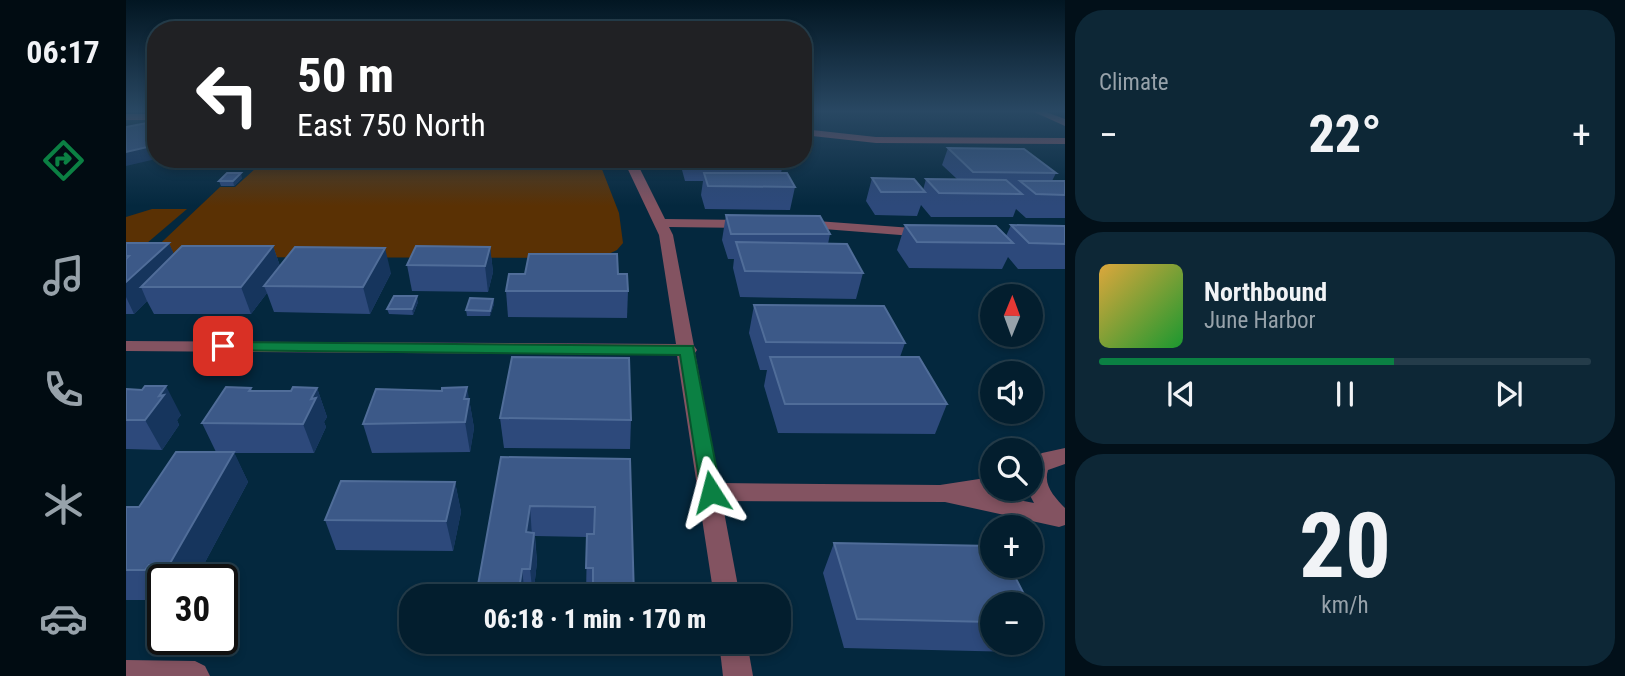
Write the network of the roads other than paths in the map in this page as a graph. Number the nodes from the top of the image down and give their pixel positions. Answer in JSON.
{"nodes":[{"id":1,"x":633,"y":168,"type":"edge"},
{"id":2,"x":660,"y":223,"type":"junction"},
{"id":3,"x":765,"y":224,"type":"edge"},
{"id":4,"x":791,"y":224,"type":"edge"},
{"id":5,"x":940,"y":233,"type":"edge"},
{"id":6,"x":126,"y":346,"type":"edge"},
{"id":7,"x":688,"y":350,"type":"junction"},
{"id":8,"x":1065,"y":456,"type":"edge"},
{"id":9,"x":1043,"y":461,"type":"edge"},
{"id":10,"x":980,"y":488,"type":"edge"},
{"id":11,"x":711,"y":492,"type":"junction"},
{"id":12,"x":940,"y":494,"type":"junction"},
{"id":13,"x":1043,"y":498,"type":"edge"},
{"id":14,"x":1062,"y":519,"type":"edge"},
{"id":15,"x":725,"y":584,"type":"edge"},
{"id":16,"x":735,"y":654,"type":"edge"},
{"id":17,"x":126,"y":675,"type":"edge"},
{"id":18,"x":195,"y":676,"type":"edge"},
{"id":19,"x":738,"y":676,"type":"edge"}],
"edges":[{"from":1,"to":2,"type":"street"},
{"from":2,"to":3,"type":"street"},
{"from":2,"to":7,"type":"street"},
{"from":4,"to":5,"type":"street"},
{"from":6,"to":7,"type":"street"},
{"from":7,"to":11,"type":"street"},
{"from":8,"to":9,"type":"street"},
{"from":10,"to":12,"type":"street"},
{"from":11,"to":12,"type":"street"},
{"from":11,"to":15,"type":"street"},
{"from":12,"to":14,"type":"street"},
{"from":13,"to":14,"type":"street"},
{"from":16,"to":19,"type":"street"},
{"from":17,"to":18,"type":"street"}]}
